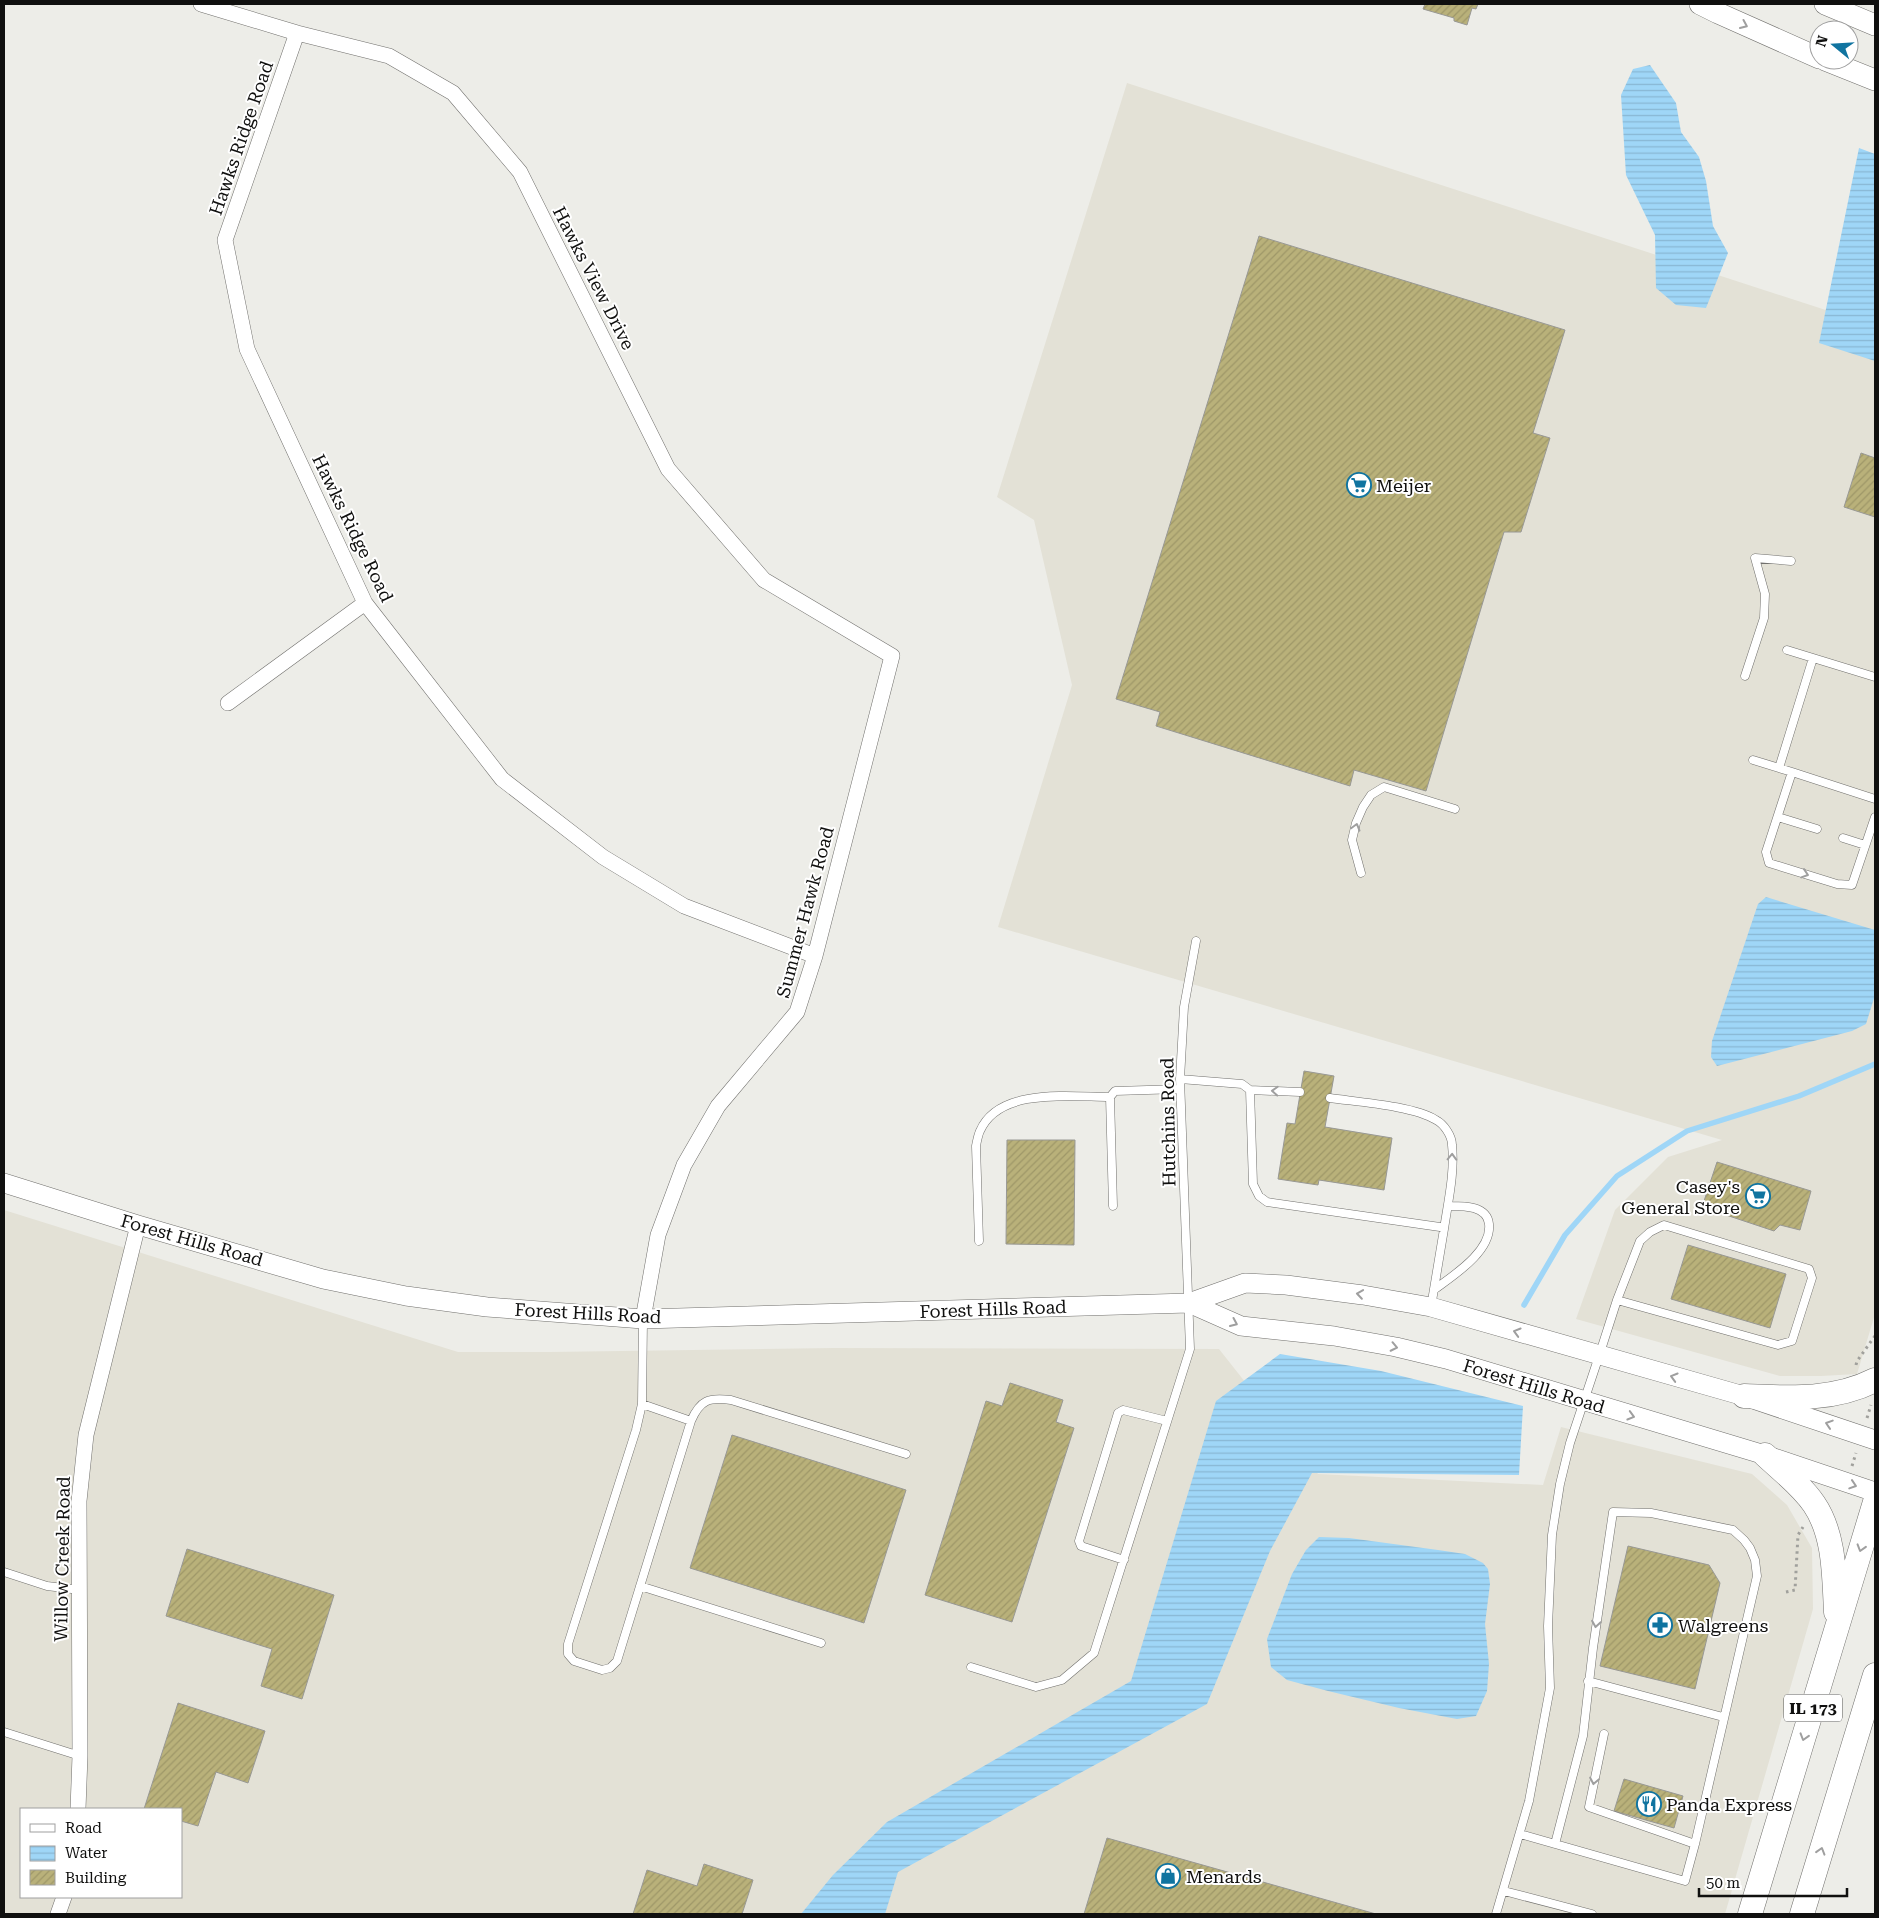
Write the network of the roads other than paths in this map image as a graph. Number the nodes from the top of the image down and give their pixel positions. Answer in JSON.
{"nodes":[{"id":1,"x":201,"y":4,"type":"edge"},
{"id":2,"x":1700,"y":4,"type":"edge"},
{"id":3,"x":1825,"y":4,"type":"edge"},
{"id":4,"x":1875,"y":25,"type":"edge"},
{"id":5,"x":297,"y":33,"type":"junction"},
{"id":6,"x":1809,"y":54,"type":"edge"},
{"id":7,"x":1850,"y":70,"type":"edge"},
{"id":8,"x":1875,"y":80,"type":"edge"},
{"id":9,"x":1791,"y":561,"type":"dead end"},
{"id":10,"x":365,"y":603,"type":"junction"},
{"id":11,"x":1787,"y":650,"type":"dead end"},
{"id":12,"x":892,"y":656,"type":"joint"},
{"id":13,"x":1813,"y":658,"type":"junction"},
{"id":14,"x":1745,"y":676,"type":"dead end"},
{"id":15,"x":1875,"y":677,"type":"edge"},
{"id":16,"x":228,"y":703,"type":"dead end"},
{"id":17,"x":1753,"y":760,"type":"dead end"},
{"id":18,"x":1779,"y":768,"type":"junction"},
{"id":19,"x":1792,"y":772,"type":"junction"},
{"id":20,"x":1875,"y":799,"type":"edge"},
{"id":21,"x":1455,"y":809,"type":"dead end"},
{"id":22,"x":1778,"y":817,"type":"junction"},
{"id":23,"x":1875,"y":817,"type":"edge"},
{"id":24,"x":1817,"y":829,"type":"dead end"},
{"id":25,"x":1843,"y":838,"type":"dead end"},
{"id":26,"x":1865,"y":845,"type":"junction"},
{"id":27,"x":1362,"y":874,"type":"dead end"},
{"id":28,"x":1196,"y":941,"type":"dead end"},
{"id":29,"x":814,"y":956,"type":"junction"},
{"id":30,"x":1180,"y":1079,"type":"junction"},
{"id":31,"x":1180,"y":1089,"type":"junction"},
{"id":32,"x":1250,"y":1090,"type":"junction"},
{"id":33,"x":1300,"y":1092,"type":"dead end"},
{"id":34,"x":1110,"y":1097,"type":"junction"},
{"id":35,"x":1330,"y":1098,"type":"dead end"},
{"id":36,"x":4,"y":1183,"type":"edge"},
{"id":37,"x":1113,"y":1206,"type":"dead end"},
{"id":38,"x":1448,"y":1206,"type":"junction"},
{"id":39,"x":138,"y":1225,"type":"junction"},
{"id":40,"x":1444,"y":1229,"type":"junction"},
{"id":41,"x":978,"y":1241,"type":"dead end"},
{"id":42,"x":1433,"y":1298,"type":"junction"},
{"id":43,"x":1617,"y":1300,"type":"junction"},
{"id":44,"x":1189,"y":1303,"type":"junction"},
{"id":45,"x":643,"y":1319,"type":"junction"},
{"id":46,"x":1599,"y":1356,"type":"junction"},
{"id":47,"x":1866,"y":1375,"type":"edge"},
{"id":48,"x":1744,"y":1396,"type":"junction"},
{"id":49,"x":1584,"y":1402,"type":"junction"},
{"id":50,"x":642,"y":1404,"type":"junction"},
{"id":51,"x":691,"y":1421,"type":"junction"},
{"id":52,"x":1168,"y":1421,"type":"junction"},
{"id":53,"x":1875,"y":1440,"type":"edge"},
{"id":54,"x":906,"y":1454,"type":"dead end"},
{"id":55,"x":1765,"y":1455,"type":"junction"},
{"id":56,"x":1875,"y":1492,"type":"edge"},
{"id":57,"x":1875,"y":1502,"type":"edge"},
{"id":58,"x":1124,"y":1560,"type":"junction"},
{"id":59,"x":4,"y":1572,"type":"edge"},
{"id":60,"x":640,"y":1586,"type":"junction"},
{"id":61,"x":80,"y":1590,"type":"junction"},
{"id":62,"x":1837,"y":1628,"type":"junction"},
{"id":63,"x":821,"y":1642,"type":"dead end"},
{"id":64,"x":971,"y":1667,"type":"dead end"},
{"id":65,"x":1875,"y":1675,"type":"edge"},
{"id":66,"x":1588,"y":1681,"type":"junction"},
{"id":67,"x":1723,"y":1717,"type":"junction"},
{"id":68,"x":4,"y":1732,"type":"edge"},
{"id":69,"x":1604,"y":1734,"type":"dead end"},
{"id":70,"x":80,"y":1756,"type":"junction"},
{"id":71,"x":78,"y":1808,"type":"edge"},
{"id":72,"x":1520,"y":1834,"type":"junction"},
{"id":73,"x":1555,"y":1844,"type":"junction"},
{"id":74,"x":1695,"y":1844,"type":"junction"},
{"id":75,"x":1504,"y":1890,"type":"junction"},
{"id":76,"x":64,"y":1898,"type":"edge"},
{"id":77,"x":58,"y":1914,"type":"edge"},
{"id":78,"x":1496,"y":1914,"type":"edge"},
{"id":79,"x":1592,"y":1914,"type":"edge"},
{"id":80,"x":1750,"y":1914,"type":"edge"},
{"id":81,"x":1802,"y":1914,"type":"edge"}],
"edges":[{"from":1,"to":5,"type":"street","name":"Hawks View Drive"},
{"from":2,"to":6,"type":"main road","one_way":true},
{"from":3,"to":4,"type":"main road"},
{"from":5,"to":10,"type":"street","name":"Hawks Ridge Road"},
{"from":5,"to":12,"type":"street","name":"Hawks View Drive"},
{"from":7,"to":8,"type":"main road"},
{"from":9,"to":14,"type":"lane"},
{"from":10,"to":16,"type":"street"},
{"from":10,"to":29,"type":"street","name":"Hawks Ridge Road"},
{"from":11,"to":13,"type":"lane"},
{"from":12,"to":29,"type":"street","name":"Summer Hawk Road"},
{"from":13,"to":15,"type":"lane"},
{"from":13,"to":18,"type":"lane"},
{"from":17,"to":18,"type":"lane"},
{"from":18,"to":19,"type":"lane"},
{"from":19,"to":20,"type":"lane"},
{"from":19,"to":22,"type":"lane"},
{"from":27,"to":21,"type":"lane","one_way":true},
{"from":22,"to":24,"type":"lane"},
{"from":22,"to":26,"type":"lane","one_way":true},
{"from":23,"to":26,"type":"lane"},
{"from":25,"to":26,"type":"lane"},
{"from":28,"to":30,"type":"lane","name":"Hutchins Road"},
{"from":29,"to":45,"type":"street","name":"Summer Hawk Road"},
{"from":30,"to":31,"type":"lane","name":"Hutchins Road"},
{"from":30,"to":32,"type":"lane"},
{"from":31,"to":34,"type":"lane"},
{"from":31,"to":44,"type":"lane","name":"Hutchins Road"},
{"from":33,"to":32,"type":"lane","one_way":true},
{"from":32,"to":40,"type":"lane"},
{"from":34,"to":37,"type":"lane"},
{"from":34,"to":41,"type":"lane"},
{"from":38,"to":35,"type":"lane","one_way":true},
{"from":36,"to":39,"type":"street","name":"Forest Hills Road"},
{"from":38,"to":40,"type":"lane"},
{"from":38,"to":42,"type":"lane"},
{"from":39,"to":45,"type":"street","name":"Forest Hills Road"},
{"from":39,"to":61,"type":"street","name":"Willow Creek Road"},
{"from":40,"to":42,"type":"lane"},
{"from":42,"to":44,"type":"street","name":"Forest Hills Road","one_way":true},
{"from":46,"to":42,"type":"street","name":"Forest Hills Road","one_way":true},
{"from":43,"to":43,"type":"lane"},
{"from":43,"to":46,"type":"lane"},
{"from":44,"to":45,"type":"street","name":"Forest Hills Road"},
{"from":44,"to":49,"type":"street","name":"Forest Hills Road","one_way":true},
{"from":44,"to":52,"type":"lane","name":"Hutchins Road"},
{"from":45,"to":50,"type":"lane"},
{"from":48,"to":46,"type":"street","name":"Forest Hills Road","one_way":true},
{"from":46,"to":49,"type":"lane"},
{"from":47,"to":48,"type":"main road"},
{"from":53,"to":48,"type":"street","name":"Forest Hills Road","one_way":true},
{"from":49,"to":55,"type":"street","name":"Forest Hills Road","one_way":true},
{"from":49,"to":72,"type":"lane"},
{"from":50,"to":51,"type":"lane"},
{"from":50,"to":60,"type":"lane"},
{"from":51,"to":54,"type":"lane"},
{"from":51,"to":60,"type":"lane"},
{"from":52,"to":58,"type":"lane","name":"Hutchins Road"},
{"from":52,"to":58,"type":"lane"},
{"from":55,"to":56,"type":"street","name":"Forest Hills Road","one_way":true},
{"from":55,"to":62,"type":"main road"},
{"from":57,"to":62,"type":"main road","number":"IL 173","one_way":true},
{"from":58,"to":64,"type":"lane","name":"Hutchins Road"},
{"from":59,"to":61,"type":"lane"},
{"from":60,"to":63,"type":"lane"},
{"from":61,"to":70,"type":"street","name":"Willow Creek Road"},
{"from":62,"to":80,"type":"main road","number":"IL 173","one_way":true},
{"from":81,"to":65,"type":"main road","number":"IL 173","one_way":true},
{"from":66,"to":67,"type":"lane"},
{"from":67,"to":66,"type":"lane","one_way":true},
{"from":66,"to":73,"type":"lane"},
{"from":67,"to":74,"type":"lane"},
{"from":68,"to":70,"type":"lane"},
{"from":69,"to":74,"type":"lane","one_way":true},
{"from":70,"to":71,"type":"street","name":"Willow Creek Road"},
{"from":72,"to":73,"type":"lane"},
{"from":72,"to":75,"type":"lane"},
{"from":73,"to":74,"type":"lane"},
{"from":75,"to":78,"type":"lane"},
{"from":75,"to":79,"type":"lane"},
{"from":76,"to":77,"type":"street"}]}
